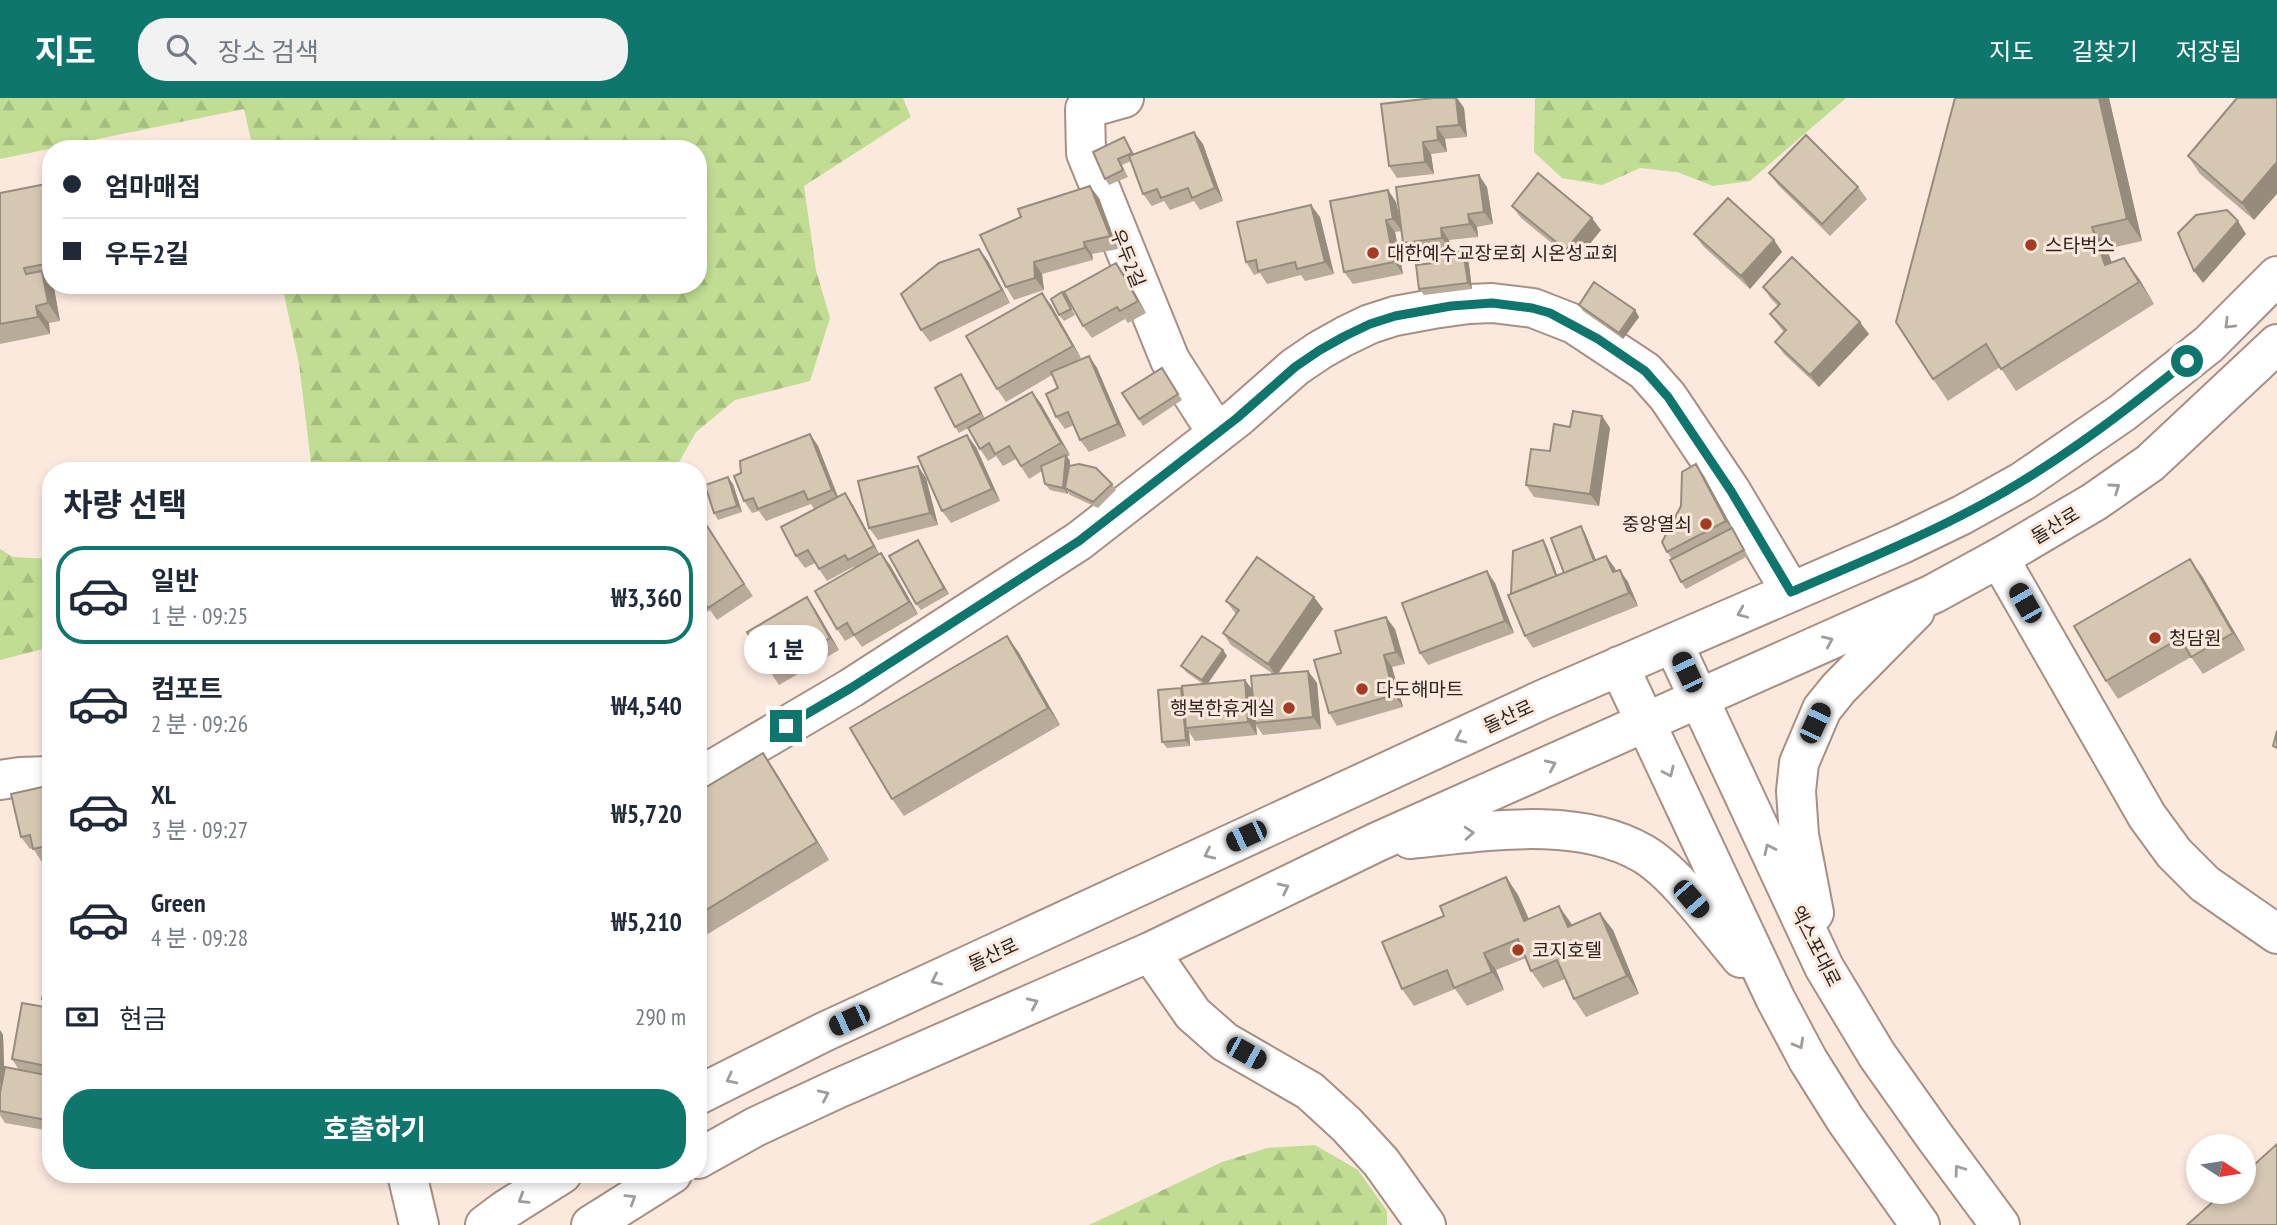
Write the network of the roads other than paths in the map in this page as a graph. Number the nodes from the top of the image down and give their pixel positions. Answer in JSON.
{"nodes":[{"id":1,"x":1124,"y":98,"type":"edge"},
{"id":2,"x":2277,"y":276,"type":"edge"},
{"id":3,"x":2277,"y":344,"type":"edge"},
{"id":4,"x":1217,"y":433,"type":"junction"},
{"id":5,"x":1999,"y":558,"type":"junction"},
{"id":6,"x":1791,"y":592,"type":"junction"},
{"id":7,"x":1933,"y":594,"type":"junction"},
{"id":8,"x":1673,"y":643,"type":"junction"},
{"id":9,"x":1619,"y":666,"type":"junction"},
{"id":10,"x":1699,"y":699,"type":"junction"},
{"id":11,"x":1646,"y":723,"type":"junction"},
{"id":12,"x":707,"y":773,"type":"edge"},
{"id":13,"x":42,"y":776,"type":"edge"},
{"id":14,"x":0,"y":780,"type":"edge"},
{"id":15,"x":1377,"y":842,"type":"junction"},
{"id":16,"x":2277,"y":934,"type":"edge"},
{"id":17,"x":1150,"y":952,"type":"junction"},
{"id":18,"x":1824,"y":967,"type":"junction"},
{"id":19,"x":1775,"y":998,"type":"junction"},
{"id":20,"x":707,"y":1091,"type":"edge"},
{"id":21,"x":707,"y":1154,"type":"edge"},
{"id":22,"x":409,"y":1183,"type":"edge"},
{"id":23,"x":548,"y":1183,"type":"edge"},
{"id":24,"x":658,"y":1183,"type":"edge"},
{"id":25,"x":419,"y":1225,"type":"edge"},
{"id":26,"x":485,"y":1225,"type":"edge"},
{"id":27,"x":591,"y":1225,"type":"edge"},
{"id":28,"x":1426,"y":1225,"type":"edge"},
{"id":29,"x":1920,"y":1225,"type":"edge"},
{"id":30,"x":2000,"y":1225,"type":"edge"}],
"edges":[{"from":1,"to":4,"type":"main road","name":"우두2길"},
{"from":2,"to":6,"type":"main road","name":"돌산로","one_way":true},
{"from":5,"to":3,"type":"main road","name":"돌산로","one_way":true},
{"from":4,"to":6,"type":"main road"},
{"from":4,"to":12,"type":"main road"},
{"from":5,"to":7,"type":"main road","name":"돌산로"},
{"from":5,"to":16,"type":"main road"},
{"from":6,"to":8,"type":"main road","name":"돌산로","one_way":true},
{"from":10,"to":7,"type":"main road","name":"돌산로","one_way":true},
{"from":7,"to":18,"type":"main road"},
{"from":8,"to":9,"type":"main road","name":"돌산로"},
{"from":8,"to":10,"type":"main road","name":"엑스포대로"},
{"from":9,"to":11,"type":"main road"},
{"from":9,"to":20,"type":"main road","name":"돌산로","one_way":true},
{"from":10,"to":11,"type":"main road","name":"돌산로"},
{"from":18,"to":10,"type":"main road","name":"엑스포대로","one_way":true},
{"from":15,"to":11,"type":"main road","name":"돌산로","one_way":true},
{"from":11,"to":19,"type":"main road","one_way":true},
{"from":13,"to":14,"type":"main road"},
{"from":17,"to":15,"type":"main road","name":"돌산로","one_way":true},
{"from":15,"to":19,"type":"main road","one_way":true},
{"from":21,"to":17,"type":"main road","name":"돌산로","one_way":true},
{"from":17,"to":28,"type":"main road"},
{"from":30,"to":18,"type":"main road","name":"엑스포대로","one_way":true},
{"from":19,"to":29,"type":"main road","one_way":true},
{"from":22,"to":25,"type":"main road"},
{"from":23,"to":26,"type":"main road","one_way":true},
{"from":27,"to":24,"type":"main road","one_way":true}]}
